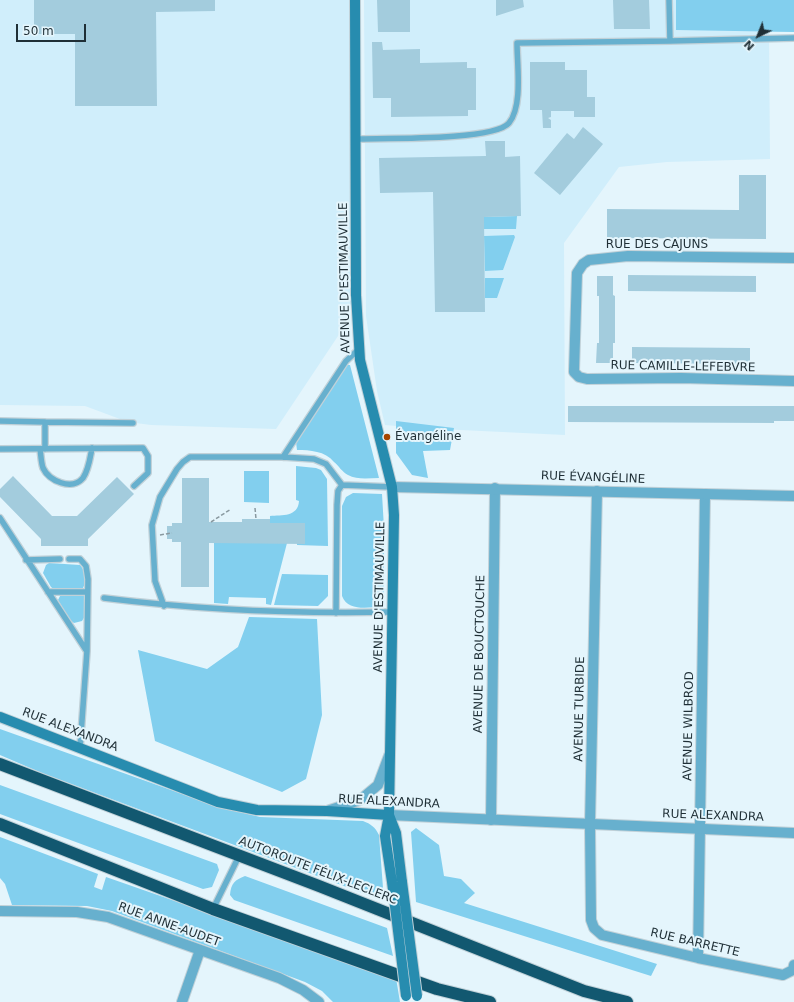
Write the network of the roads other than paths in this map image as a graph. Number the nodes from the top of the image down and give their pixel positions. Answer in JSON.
{"nodes":[{"id":1,"x":355,"y":0,"type":"edge"},
{"id":2,"x":669,"y":0,"type":"edge"},
{"id":3,"x":794,"y":38,"type":"edge"},
{"id":4,"x":670,"y":42,"type":"junction"},
{"id":5,"x":356,"y":139,"type":"junction"},
{"id":6,"x":794,"y":258,"type":"edge"},
{"id":7,"x":358,"y":349,"type":"junction"},
{"id":8,"x":574,"y":372,"type":"joint"},
{"id":9,"x":794,"y":381,"type":"edge"},
{"id":10,"x":0,"y":421,"type":"edge"},
{"id":11,"x":45,"y":422,"type":"junction"},
{"id":12,"x":133,"y":423,"type":"dead end"},
{"id":13,"x":92,"y":448,"type":"junction"},
{"id":14,"x":0,"y":449,"type":"edge"},
{"id":15,"x":43,"y":449,"type":"junction"},
{"id":16,"x":282,"y":457,"type":"junction"},
{"id":17,"x":134,"y":486,"type":"dead end"},
{"id":18,"x":342,"y":486,"type":"junction"},
{"id":19,"x":392,"y":487,"type":"junction"},
{"id":20,"x":495,"y":488,"type":"junction"},
{"id":21,"x":597,"y":491,"type":"junction"},
{"id":22,"x":705,"y":494,"type":"junction"},
{"id":23,"x":794,"y":496,"type":"edge"},
{"id":24,"x":0,"y":518,"type":"edge"},
{"id":25,"x":60,"y":559,"type":"dead end"},
{"id":26,"x":69,"y":559,"type":"dead end"},
{"id":27,"x":26,"y":560,"type":"junction"},
{"id":28,"x":48,"y":592,"type":"junction"},
{"id":29,"x":87,"y":592,"type":"junction"},
{"id":30,"x":104,"y":598,"type":"dead end"},
{"id":31,"x":164,"y":606,"type":"junction"},
{"id":32,"x":392,"y":612,"type":"junction"},
{"id":33,"x":336,"y":613,"type":"junction"},
{"id":34,"x":87,"y":651,"type":"junction"},
{"id":35,"x":0,"y":717,"type":"edge"},
{"id":36,"x":80,"y":748,"type":"junction"},
{"id":37,"x":390,"y":752,"type":"junction"},
{"id":38,"x":0,"y":764,"type":"edge"},
{"id":39,"x":327,"y":811,"type":"junction"},
{"id":40,"x":389,"y":815,"type":"junction"},
{"id":41,"x":491,"y":820,"type":"junction"},
{"id":42,"x":0,"y":824,"type":"edge"},
{"id":43,"x":590,"y":824,"type":"junction"},
{"id":44,"x":700,"y":829,"type":"junction"},
{"id":45,"x":794,"y":833,"type":"edge"},
{"id":46,"x":239,"y":856,"type":"junction"},
{"id":47,"x":213,"y":909,"type":"junction"},
{"id":48,"x":0,"y":911,"type":"edge"},
{"id":49,"x":594,"y":928,"type":"joint"},
{"id":50,"x":200,"y":950,"type":"junction"},
{"id":51,"x":698,"y":958,"type":"junction"},
{"id":52,"x":793,"y":968,"type":"edge"},
{"id":53,"x":412,"y":999,"type":"edge"},
{"id":54,"x":182,"y":1002,"type":"edge"},
{"id":55,"x":319,"y":1002,"type":"edge"},
{"id":56,"x":490,"y":1002,"type":"edge"},
{"id":57,"x":627,"y":1002,"type":"edge"}],
"edges":[{"from":1,"to":5,"type":"main road","name":"AVENUE D'ESTIMAUVILLE"},
{"from":2,"to":4,"type":"lane"},
{"from":3,"to":4,"type":"lane"},
{"from":4,"to":5,"type":"lane"},
{"from":5,"to":7,"type":"main road","name":"AVENUE D'ESTIMAUVILLE"},
{"from":6,"to":8,"type":"street","name":"RUE DES CAJUNS"},
{"from":7,"to":16,"type":"lane"},
{"from":7,"to":19,"type":"main road","name":"AVENUE D'ESTIMAUVILLE"},
{"from":8,"to":9,"type":"street","name":"RUE CAMILLE-LEFEBVRE"},
{"from":10,"to":11,"type":"lane"},
{"from":11,"to":12,"type":"lane"},
{"from":11,"to":15,"type":"lane"},
{"from":13,"to":15,"type":"lane"},
{"from":13,"to":15,"type":"lane"},
{"from":13,"to":17,"type":"lane"},
{"from":14,"to":15,"type":"lane"},
{"from":16,"to":18,"type":"lane"},
{"from":16,"to":31,"type":"lane"},
{"from":18,"to":19,"type":"lane"},
{"from":18,"to":33,"type":"lane"},
{"from":19,"to":20,"type":"street","name":"RUE ÉVANGÉLINE"},
{"from":19,"to":32,"type":"main road","name":"AVENUE D'ESTIMAUVILLE"},
{"from":20,"to":21,"type":"street","name":"RUE ÉVANGÉLINE"},
{"from":20,"to":41,"type":"street","name":"AVENUE DE BOUCTOUCHE"},
{"from":21,"to":22,"type":"street","name":"RUE ÉVANGÉLINE"},
{"from":21,"to":43,"type":"street","name":"AVENUE TURBIDE"},
{"from":22,"to":23,"type":"street","name":"RUE ÉVANGÉLINE"},
{"from":22,"to":44,"type":"street","name":"AVENUE WILBROD"},
{"from":24,"to":27,"type":"lane"},
{"from":25,"to":27,"type":"lane"},
{"from":26,"to":29,"type":"lane"},
{"from":27,"to":28,"type":"lane"},
{"from":28,"to":29,"type":"lane"},
{"from":28,"to":34,"type":"lane"},
{"from":29,"to":34,"type":"lane"},
{"from":30,"to":31,"type":"lane"},
{"from":31,"to":33,"type":"lane"},
{"from":32,"to":33,"type":"lane"},
{"from":32,"to":37,"type":"main road","name":"AVENUE D'ESTIMAUVILLE"},
{"from":34,"to":36,"type":"lane"},
{"from":35,"to":36,"type":"main road","name":"RUE ALEXANDRA"},
{"from":36,"to":39,"type":"main road","name":"RUE ALEXANDRA"},
{"from":37,"to":39,"type":"street"},
{"from":37,"to":40,"type":"main road","name":"AVENUE D'ESTIMAUVILLE"},
{"from":38,"to":46,"type":"highway","name":"AUTOROUTE FÉLIX-LECLERC"},
{"from":39,"to":40,"type":"main road","name":"RUE ALEXANDRA"},
{"from":40,"to":41,"type":"street","name":"RUE ALEXANDRA"},
{"from":40,"to":53,"type":"main road","name":"AVENUE D'ESTIMAUVILLE","bridge":true},
{"from":41,"to":43,"type":"street","name":"RUE ALEXANDRA"},
{"from":42,"to":47,"type":"highway"},
{"from":43,"to":44,"type":"street","name":"RUE ALEXANDRA"},
{"from":43,"to":49,"type":"street","name":"AVENUE TURBIDE"},
{"from":44,"to":45,"type":"street","name":"RUE ALEXANDRA"},
{"from":44,"to":51,"type":"street","name":"AVENUE WILBROD"},
{"from":46,"to":47,"type":"lane"},
{"from":46,"to":57,"type":"highway","name":"AUTOROUTE FÉLIX-LECLERC"},
{"from":47,"to":56,"type":"highway"},
{"from":48,"to":50,"type":"street","name":"RUE ANNE-AUDET"},
{"from":49,"to":51,"type":"street","name":"RUE BARRETTE"},
{"from":50,"to":54,"type":"street"},
{"from":50,"to":55,"type":"street","name":"RUE ANNE-AUDET"},
{"from":51,"to":52,"type":"street","name":"RUE BARRETTE"}]}
